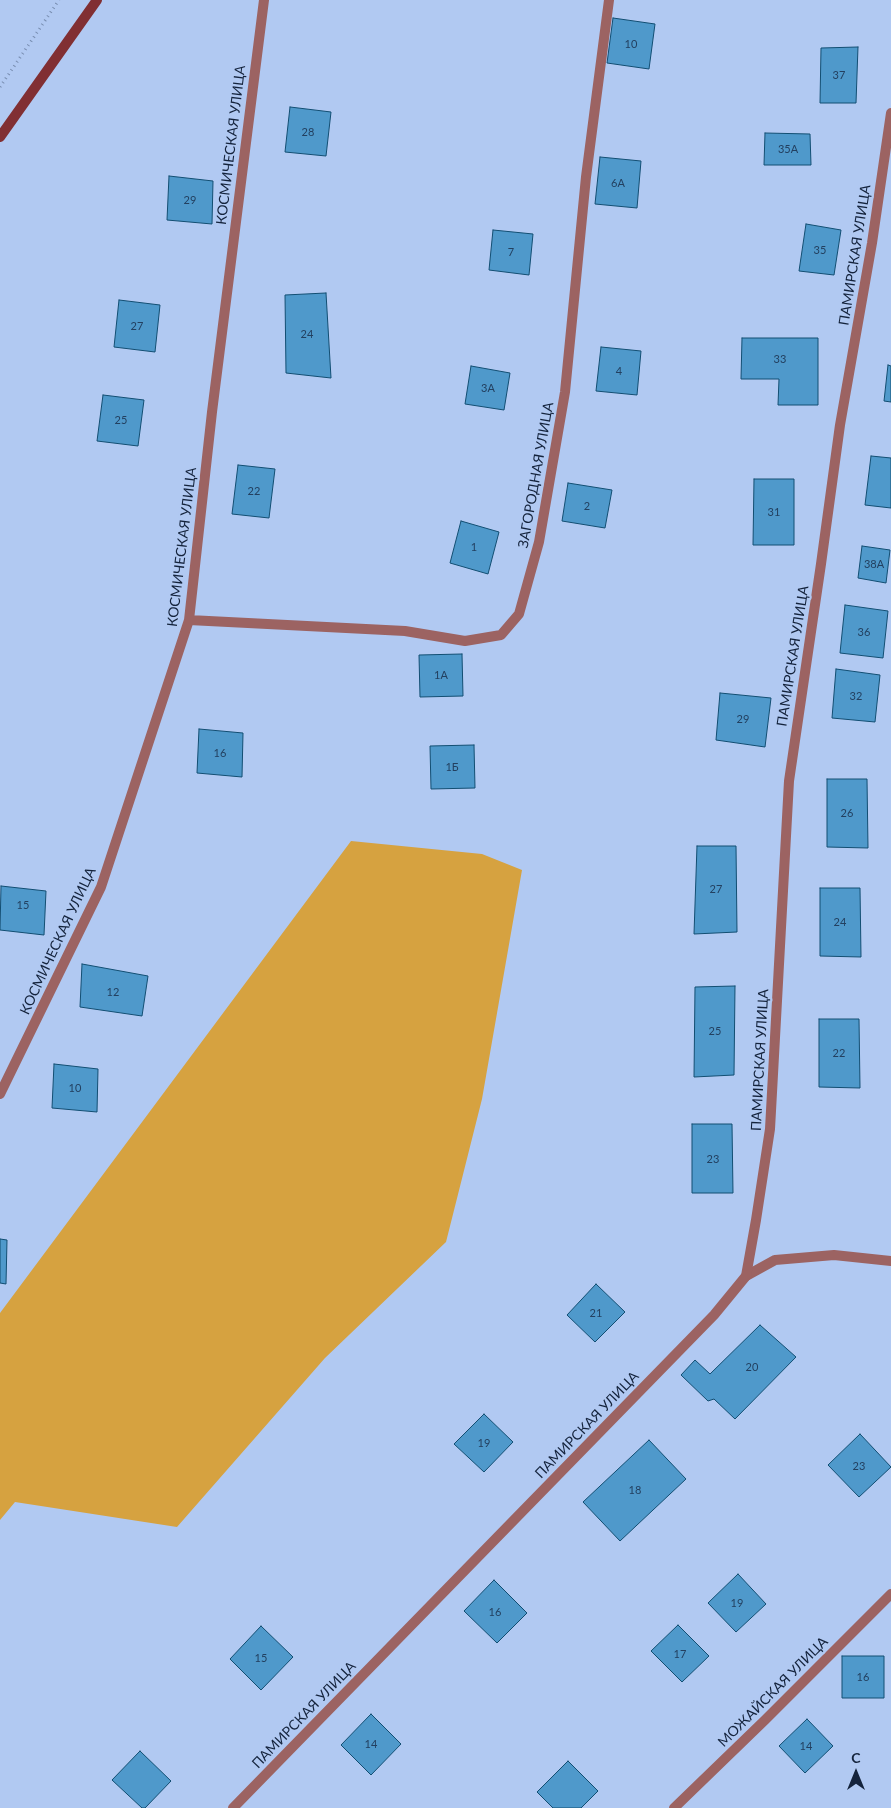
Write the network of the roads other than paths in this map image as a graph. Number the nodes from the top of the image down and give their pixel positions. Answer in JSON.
{"nodes":[{"id":1,"x":96,"y":0,"type":"edge"},
{"id":2,"x":264,"y":0,"type":"edge"},
{"id":3,"x":609,"y":0,"type":"edge"},
{"id":4,"x":891,"y":113,"type":"edge"},
{"id":5,"x":0,"y":137,"type":"edge"},
{"id":6,"x":189,"y":620,"type":"junction"},
{"id":7,"x":0,"y":1094,"type":"edge"},
{"id":8,"x":891,"y":1261,"type":"edge"},
{"id":9,"x":746,"y":1276,"type":"junction"},
{"id":10,"x":891,"y":1594,"type":"edge"},
{"id":11,"x":233,"y":1808,"type":"edge"},
{"id":12,"x":674,"y":1808,"type":"edge"}],
"edges":[{"from":1,"to":5,"type":"main road"},
{"from":2,"to":6,"type":"street","name":"КОСМИЧЕСКАЯ УЛИЦА"},
{"from":3,"to":6,"type":"street","name":"ЗАГОРОДНАЯ УЛИЦА"},
{"from":4,"to":9,"type":"street","name":"ПАМИРСКАЯ УЛИЦА"},
{"from":6,"to":7,"type":"street","name":"КОСМИЧЕСКАЯ УЛИЦА"},
{"from":8,"to":9,"type":"street"},
{"from":9,"to":11,"type":"street","name":"ПАМИРСКАЯ УЛИЦА"},
{"from":10,"to":12,"type":"street","name":"МОЖАЙСКАЯ УЛИЦА"}]}
